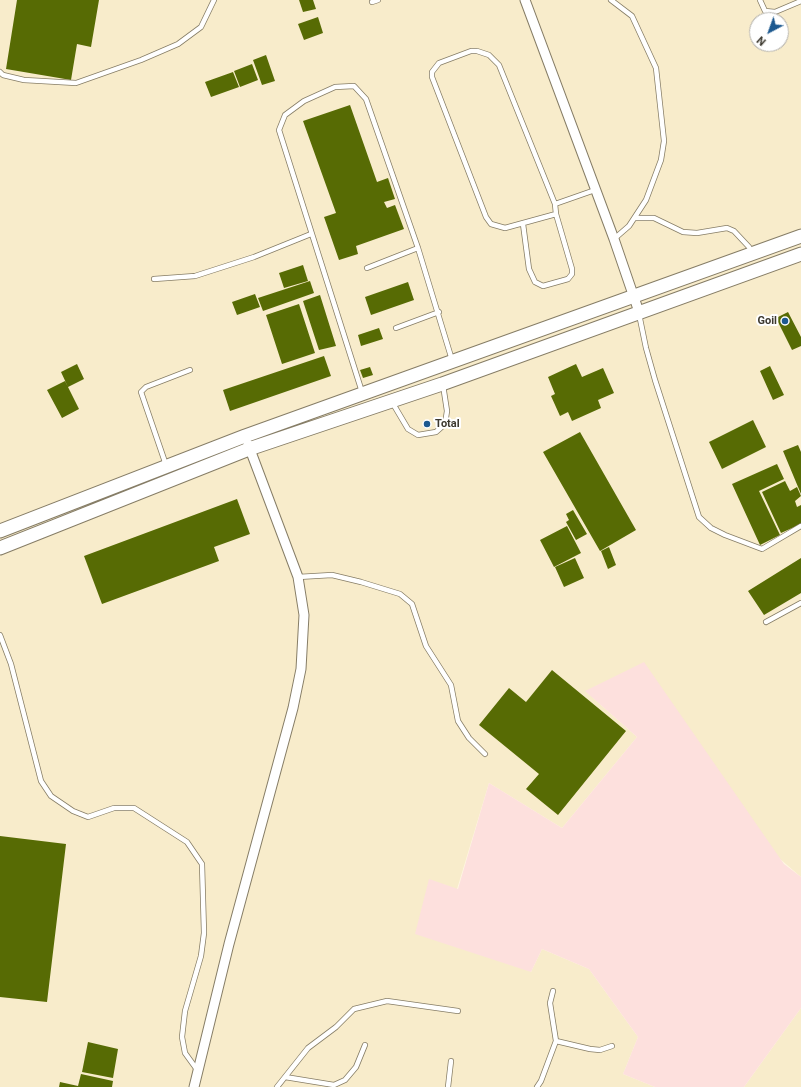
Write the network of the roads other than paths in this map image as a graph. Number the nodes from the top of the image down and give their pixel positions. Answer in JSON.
{"nodes":[{"id":1,"x":214,"y":0,"type":"edge"},
{"id":2,"x":378,"y":0,"type":"edge"},
{"id":3,"x":526,"y":0,"type":"edge"},
{"id":4,"x":611,"y":0,"type":"edge"},
{"id":5,"x":760,"y":0,"type":"edge"},
{"id":6,"x":801,"y":1,"type":"edge"},
{"id":7,"x":372,"y":2,"type":"dead end"},
{"id":8,"x":0,"y":72,"type":"edge"},
{"id":9,"x":595,"y":190,"type":"junction"},
{"id":10,"x":555,"y":204,"type":"junction"},
{"id":11,"x":556,"y":214,"type":"junction"},
{"id":12,"x":635,"y":218,"type":"junction"},
{"id":13,"x":523,"y":224,"type":"junction"},
{"id":14,"x":311,"y":234,"type":"junction"},
{"id":15,"x":801,"y":236,"type":"edge"},
{"id":16,"x":614,"y":239,"type":"junction"},
{"id":17,"x":418,"y":248,"type":"junction"},
{"id":18,"x":753,"y":254,"type":"junction"},
{"id":19,"x":801,"y":254,"type":"edge"},
{"id":20,"x":367,"y":268,"type":"dead end"},
{"id":21,"x":154,"y":279,"type":"dead end"},
{"id":22,"x":634,"y":297,"type":"junction"},
{"id":23,"x":439,"y":312,"type":"junction"},
{"id":24,"x":639,"y":312,"type":"junction"},
{"id":25,"x":396,"y":328,"type":"dead end"},
{"id":26,"x":452,"y":362,"type":"junction"},
{"id":27,"x":190,"y":370,"type":"dead end"},
{"id":28,"x":442,"y":384,"type":"junction"},
{"id":29,"x":362,"y":394,"type":"junction"},
{"id":30,"x":391,"y":400,"type":"junction"},
{"id":31,"x":244,"y":436,"type":"junction"},
{"id":32,"x":249,"y":449,"type":"junction"},
{"id":33,"x":166,"y":466,"type":"junction"},
{"id":34,"x":801,"y":526,"type":"edge"},
{"id":35,"x":0,"y":531,"type":"edge"},
{"id":36,"x":0,"y":548,"type":"edge"},
{"id":37,"x":298,"y":576,"type":"junction"},
{"id":38,"x":801,"y":603,"type":"edge"},
{"id":39,"x":766,"y":622,"type":"dead end"},
{"id":40,"x":0,"y":635,"type":"edge"},
{"id":41,"x":485,"y":754,"type":"dead end"},
{"id":42,"x":553,"y":991,"type":"dead end"},
{"id":43,"x":458,"y":1011,"type":"dead end"},
{"id":44,"x":556,"y":1041,"type":"junction"},
{"id":45,"x":365,"y":1045,"type":"dead end"},
{"id":46,"x":612,"y":1046,"type":"dead end"},
{"id":47,"x":451,"y":1061,"type":"dead end"},
{"id":48,"x":198,"y":1071,"type":"junction"},
{"id":49,"x":285,"y":1077,"type":"junction"},
{"id":50,"x":194,"y":1087,"type":"edge"},
{"id":51,"x":277,"y":1087,"type":"edge"},
{"id":52,"x":448,"y":1087,"type":"edge"},
{"id":53,"x":537,"y":1087,"type":"edge"}],
"edges":[{"from":1,"to":8,"type":"lane"},
{"from":2,"to":7,"type":"lane"},
{"from":3,"to":9,"type":"street"},
{"from":4,"to":12,"type":"lane"},
{"from":5,"to":6,"type":"lane"},
{"from":9,"to":10,"type":"lane"},
{"from":9,"to":16,"type":"street"},
{"from":10,"to":11,"type":"lane"},
{"from":10,"to":13,"type":"lane"},
{"from":11,"to":13,"type":"lane"},
{"from":11,"to":13,"type":"lane"},
{"from":12,"to":16,"type":"lane"},
{"from":12,"to":18,"type":"lane"},
{"from":14,"to":17,"type":"lane"},
{"from":14,"to":21,"type":"lane"},
{"from":14,"to":29,"type":"lane"},
{"from":15,"to":18,"type":"main road"},
{"from":16,"to":22,"type":"street"},
{"from":17,"to":20,"type":"lane"},
{"from":17,"to":23,"type":"lane"},
{"from":18,"to":22,"type":"main road"},
{"from":19,"to":24,"type":"main road"},
{"from":22,"to":24,"type":"street"},
{"from":22,"to":26,"type":"main road"},
{"from":23,"to":25,"type":"lane"},
{"from":23,"to":26,"type":"lane"},
{"from":24,"to":28,"type":"main road"},
{"from":24,"to":34,"type":"lane"},
{"from":26,"to":29,"type":"main road"},
{"from":27,"to":33,"type":"lane"},
{"from":28,"to":30,"type":"main road"},
{"from":28,"to":30,"type":"lane"},
{"from":29,"to":31,"type":"main road"},
{"from":30,"to":32,"type":"main road"},
{"from":31,"to":32,"type":"street"},
{"from":31,"to":33,"type":"main road"},
{"from":32,"to":36,"type":"main road"},
{"from":32,"to":37,"type":"street"},
{"from":33,"to":35,"type":"main road"},
{"from":37,"to":41,"type":"lane"},
{"from":37,"to":48,"type":"street"},
{"from":38,"to":39,"type":"lane"},
{"from":40,"to":48,"type":"lane"},
{"from":42,"to":44,"type":"lane"},
{"from":43,"to":49,"type":"lane"},
{"from":44,"to":46,"type":"lane"},
{"from":44,"to":53,"type":"lane"},
{"from":45,"to":49,"type":"lane"},
{"from":47,"to":52,"type":"lane"},
{"from":48,"to":50,"type":"street"},
{"from":49,"to":51,"type":"lane"}]}
